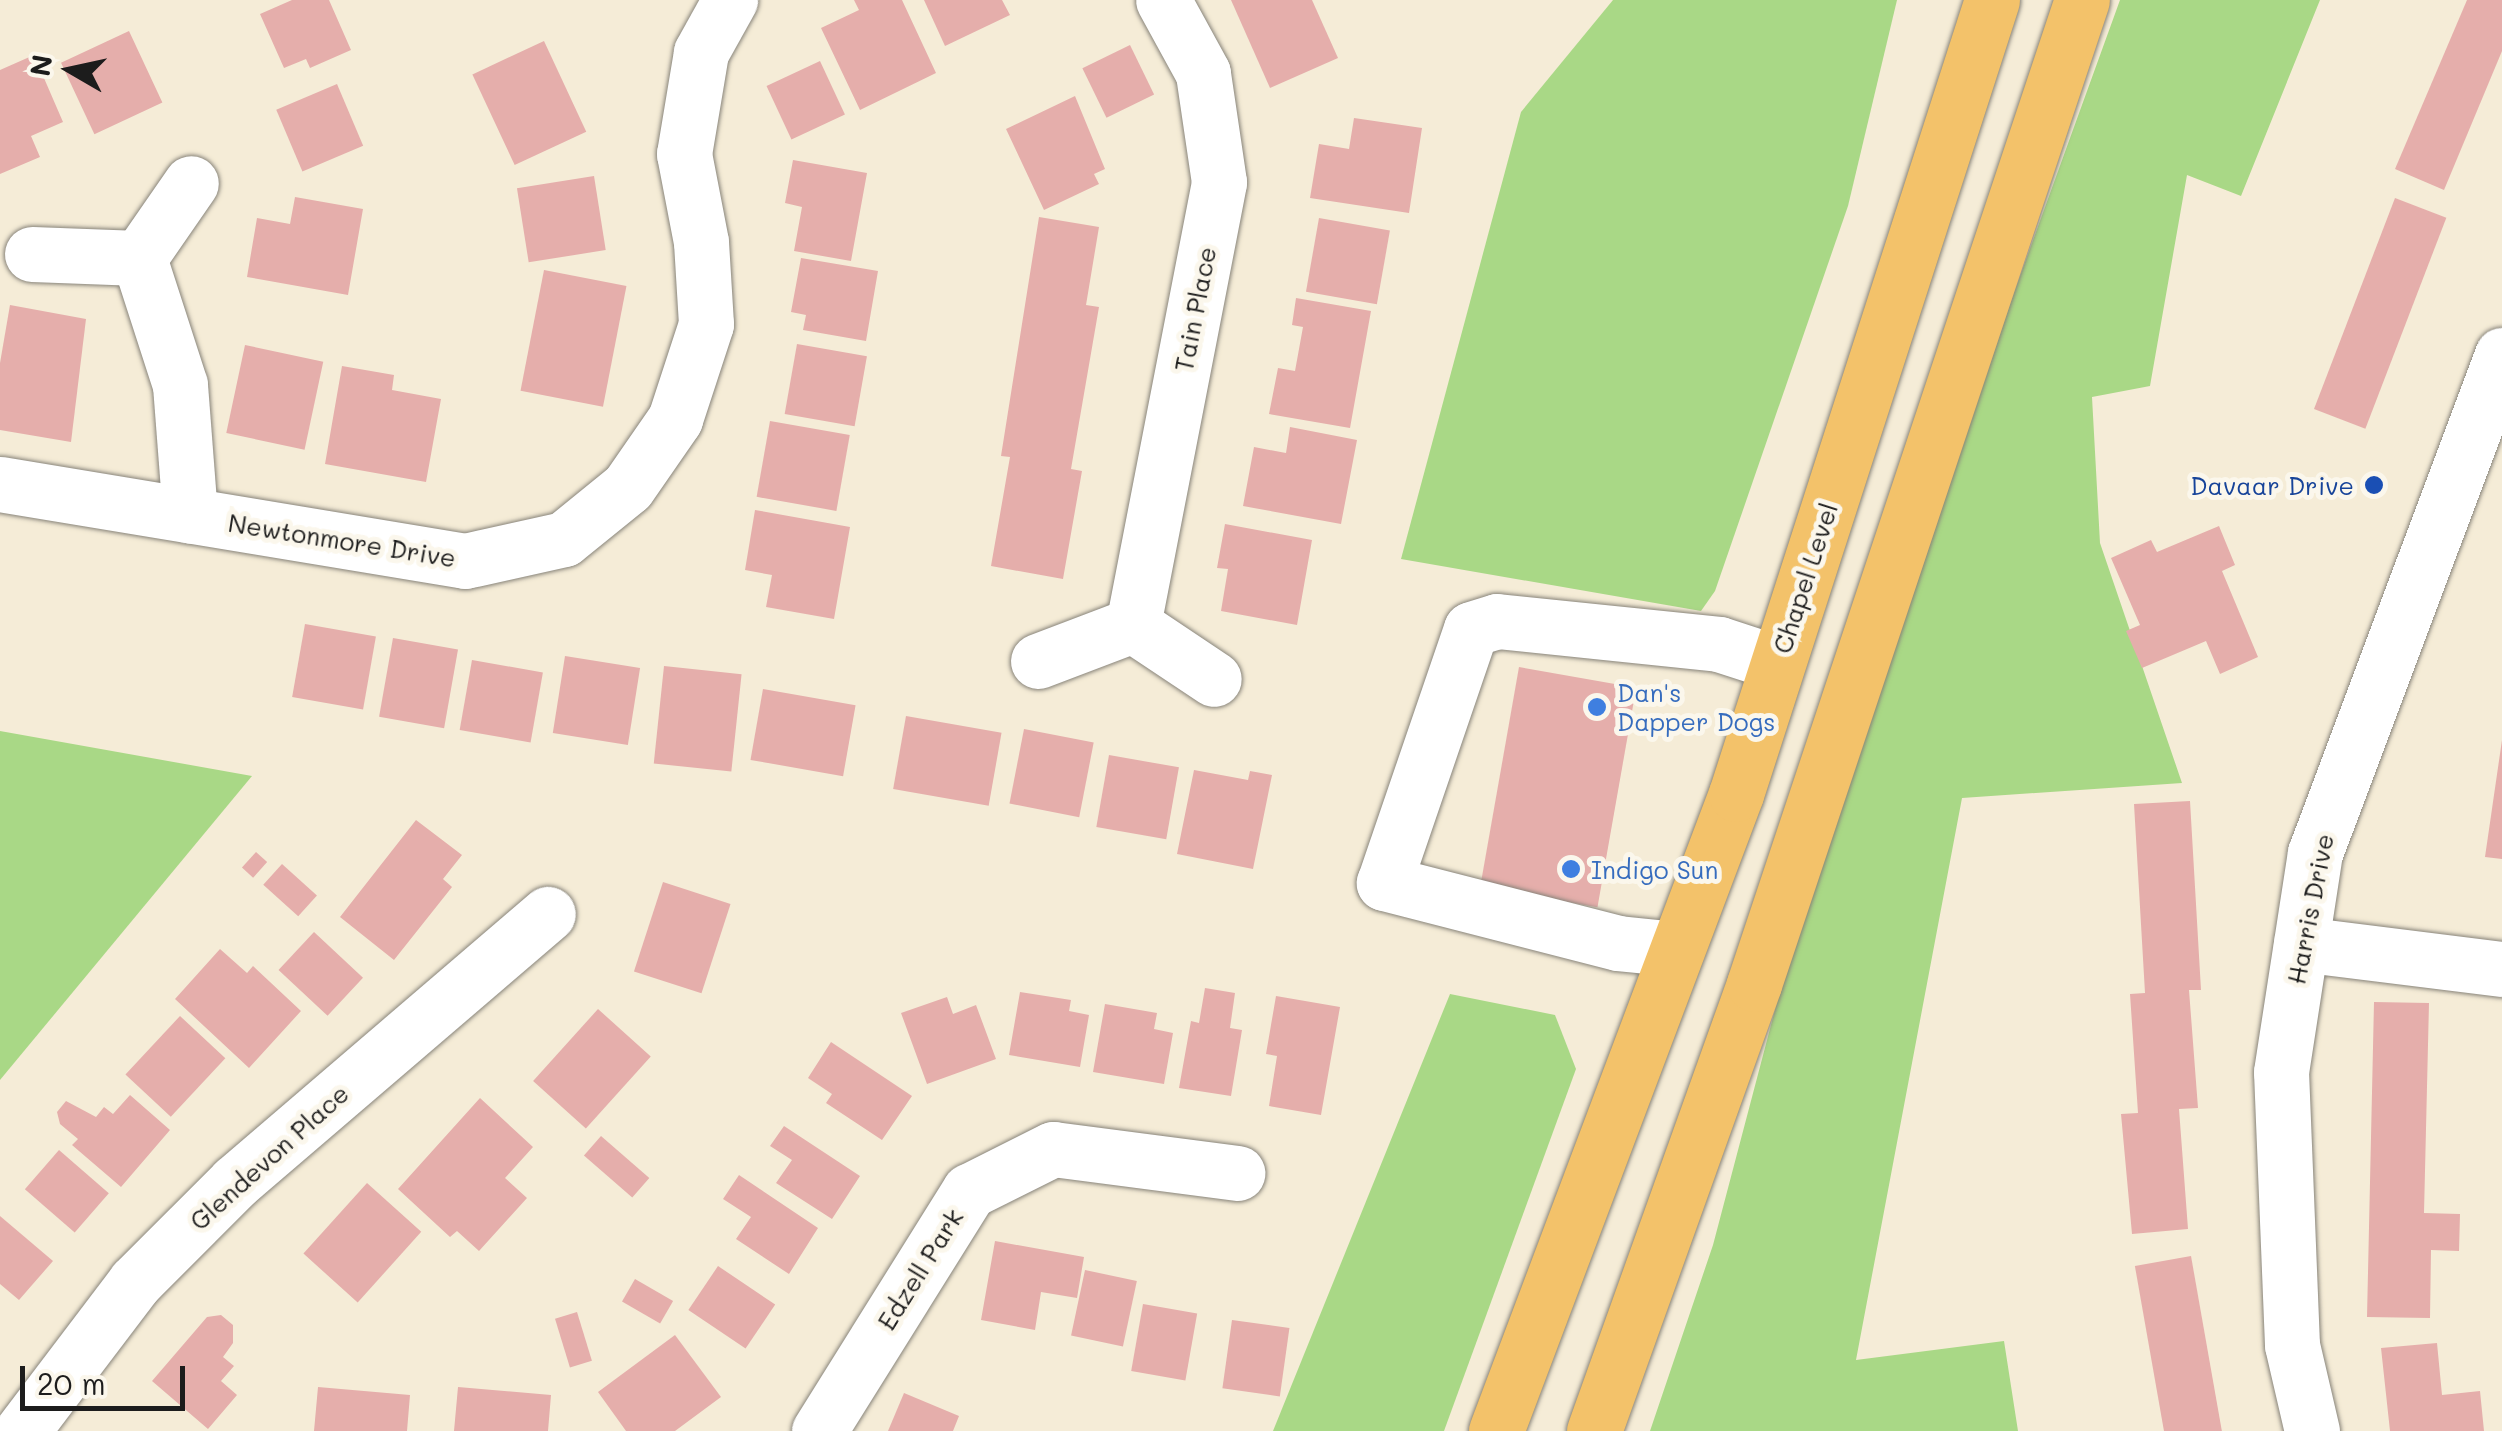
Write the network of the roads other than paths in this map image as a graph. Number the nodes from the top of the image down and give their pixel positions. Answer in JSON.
{"nodes":[{"id":1,"x":730,"y":0,"type":"edge"},
{"id":2,"x":1163,"y":0,"type":"edge"},
{"id":3,"x":1992,"y":0,"type":"edge"},
{"id":4,"x":2082,"y":0,"type":"edge"},
{"id":5,"x":190,"y":182,"type":"dead end"},
{"id":6,"x":32,"y":254,"type":"dead end"},
{"id":7,"x":139,"y":258,"type":"junction"},
{"id":8,"x":2502,"y":354,"type":"edge"},
{"id":9,"x":0,"y":484,"type":"edge"},
{"id":10,"x":190,"y":516,"type":"junction"},
{"id":11,"x":1133,"y":625,"type":"junction"},
{"id":12,"x":1038,"y":660,"type":"dead end"},
{"id":13,"x":1777,"y":663,"type":"junction"},
{"id":14,"x":1214,"y":678,"type":"dead end"},
{"id":15,"x":548,"y":914,"type":"dead end"},
{"id":16,"x":2301,"y":944,"type":"junction"},
{"id":17,"x":1677,"y":949,"type":"junction"},
{"id":18,"x":2502,"y":969,"type":"edge"},
{"id":19,"x":1237,"y":1173,"type":"dead end"},
{"id":20,"x":0,"y":1418,"type":"edge"},
{"id":21,"x":20,"y":1431,"type":"edge"},
{"id":22,"x":820,"y":1431,"type":"edge"},
{"id":23,"x":1496,"y":1431,"type":"edge"},
{"id":24,"x":1594,"y":1431,"type":"edge"},
{"id":25,"x":2312,"y":1431,"type":"edge"}],
"edges":[{"from":1,"to":10,"type":"street","name":"Newtonmore Drive"},
{"from":2,"to":11,"type":"street","name":"Tain Place"},
{"from":3,"to":13,"type":"main road","name":"Chapel Level"},
{"from":4,"to":24,"type":"main road"},
{"from":5,"to":7,"type":"street"},
{"from":6,"to":7,"type":"street"},
{"from":7,"to":10,"type":"street"},
{"from":8,"to":16,"type":"street","name":"Harris Drive"},
{"from":9,"to":10,"type":"street","name":"Newtonmore Drive"},
{"from":11,"to":12,"type":"street"},
{"from":11,"to":14,"type":"street"},
{"from":13,"to":17,"type":"main road","name":"Chapel Level"},
{"from":13,"to":17,"type":"street"},
{"from":15,"to":21,"type":"street","name":"Glendevon Place"},
{"from":16,"to":18,"type":"street"},
{"from":16,"to":25,"type":"street","name":"Harris Drive"},
{"from":17,"to":23,"type":"main road","name":"Chapel Level"},
{"from":19,"to":22,"type":"street","name":"Edzell Park"},
{"from":20,"to":21,"type":"street"}]}
